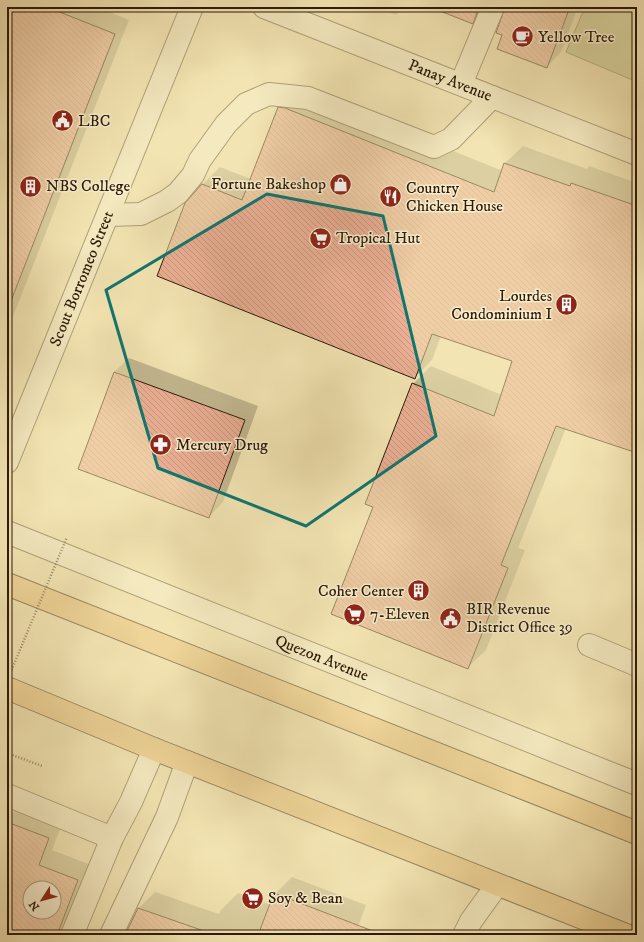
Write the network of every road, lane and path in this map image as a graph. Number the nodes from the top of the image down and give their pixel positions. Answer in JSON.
{"nodes":[{"id":1,"x":192,"y":7,"type":"edge"},
{"id":2,"x":264,"y":7,"type":"edge"},
{"id":3,"x":493,"y":7,"type":"edge"},
{"id":4,"x":461,"y":84,"type":"junction"},
{"id":5,"x":492,"y":97,"type":"junction"},
{"id":6,"x":637,"y":154,"type":"edge"},
{"id":7,"x":108,"y":215,"type":"junction"},
{"id":8,"x":7,"y":462,"type":"edge"},
{"id":9,"x":7,"y":532,"type":"edge"},
{"id":10,"x":67,"y":537,"type":"dead end"},
{"id":11,"x":7,"y":584,"type":"edge"},
{"id":12,"x":589,"y":645,"type":"dead end"},
{"id":13,"x":637,"y":665,"type":"edge"},
{"id":14,"x":7,"y":681,"type":"edge"},
{"id":15,"x":7,"y":688,"type":"edge"},
{"id":16,"x":154,"y":749,"type":"junction"},
{"id":17,"x":7,"y":752,"type":"edge"},
{"id":18,"x":187,"y":762,"type":"junction"},
{"id":19,"x":42,"y":766,"type":"dead end"},
{"id":20,"x":637,"y":784,"type":"edge"},
{"id":21,"x":7,"y":795,"type":"edge"},
{"id":22,"x":637,"y":833,"type":"edge"},
{"id":23,"x":112,"y":838,"type":"junction"},
{"id":24,"x":497,"y":885,"type":"junction"},
{"id":25,"x":72,"y":935,"type":"edge"},
{"id":26,"x":111,"y":935,"type":"edge"},
{"id":27,"x":464,"y":935,"type":"edge"},
{"id":28,"x":626,"y":935,"type":"edge"}],
"edges":[{"from":1,"to":7,"type":"street","name":"Scout Borromeo Street"},
{"from":2,"to":4,"type":"street","name":"Panay Avenue"},
{"from":3,"to":4,"type":"street"},
{"from":4,"to":5,"type":"street","name":"Panay Avenue"},
{"from":5,"to":6,"type":"street","name":"Panay Avenue"},
{"from":5,"to":7,"type":"street"},
{"from":7,"to":8,"type":"street","name":"Scout Borromeo Street"},
{"from":9,"to":20,"type":"street","name":"Quezon Avenue"},
{"from":10,"to":14,"type":"path","bridge":true},
{"from":11,"to":22,"type":"main road"},
{"from":12,"to":13,"type":"street"},
{"from":15,"to":16,"type":"main road"},
{"from":16,"to":18,"type":"main road"},
{"from":16,"to":23,"type":"street"},
{"from":17,"to":19,"type":"path"},
{"from":18,"to":24,"type":"main road"},
{"from":18,"to":26,"type":"street"},
{"from":21,"to":23,"type":"street"},
{"from":23,"to":25,"type":"street"},
{"from":24,"to":27,"type":"street"},
{"from":24,"to":28,"type":"main road"}]}
